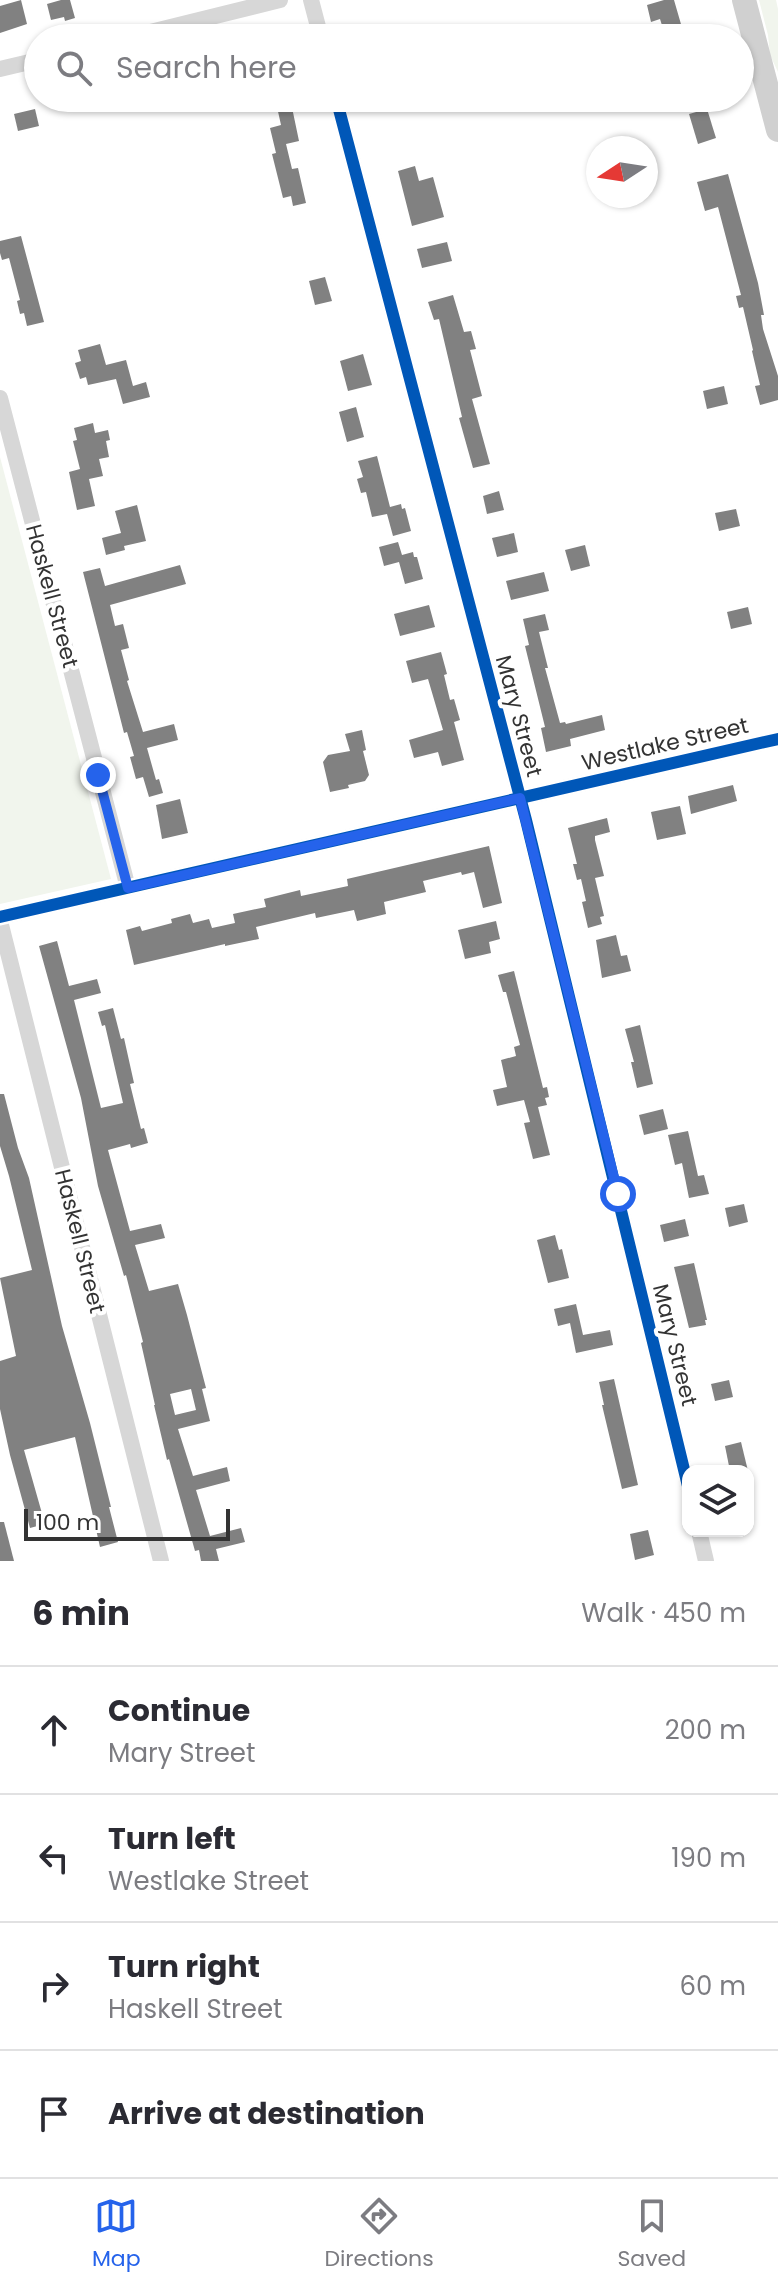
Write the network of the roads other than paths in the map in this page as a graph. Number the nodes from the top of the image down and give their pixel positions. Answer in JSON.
{"nodes":[{"id":1,"x":280,"y":0,"type":"edge"},
{"id":2,"x":311,"y":0,"type":"edge"},
{"id":3,"x":744,"y":0,"type":"edge"},
{"id":4,"x":183,"y":24,"type":"edge"},
{"id":5,"x":317,"y":24,"type":"edge"},
{"id":6,"x":750,"y":24,"type":"edge"},
{"id":7,"x":754,"y":38,"type":"edge"},
{"id":8,"x":24,"y":63,"type":"edge"},
{"id":9,"x":0,"y":69,"type":"edge"},
{"id":10,"x":340,"y":112,"type":"edge"},
{"id":11,"x":778,"y":130,"type":"edge"},
{"id":12,"x":0,"y":398,"type":"edge"},
{"id":13,"x":778,"y":739,"type":"edge"},
{"id":14,"x":520,"y":798,"type":"junction"},
{"id":15,"x":128,"y":888,"type":"junction"},
{"id":16,"x":0,"y":919,"type":"edge"},
{"id":17,"x":683,"y":1465,"type":"edge"},
{"id":18,"x":700,"y":1537,"type":"edge"},
{"id":19,"x":161,"y":1561,"type":"edge"},
{"id":20,"x":706,"y":1561,"type":"edge"}],
"edges":[{"from":1,"to":4,"type":"street"},
{"from":2,"to":5,"type":"street"},
{"from":3,"to":6,"type":"street"},
{"from":7,"to":11,"type":"street"},
{"from":8,"to":9,"type":"street"},
{"from":10,"to":14,"type":"street","name":"Mary Street"},
{"from":12,"to":15,"type":"street","name":"Haskell Street"},
{"from":13,"to":14,"type":"street","name":"Westlake Street"},
{"from":14,"to":15,"type":"street","name":"Westlake Street"},
{"from":14,"to":17,"type":"street","name":"Mary Street"},
{"from":15,"to":16,"type":"street","name":"Westlake Street"},
{"from":16,"to":19,"type":"street","name":"Haskell Street"},
{"from":18,"to":20,"type":"street"}]}
